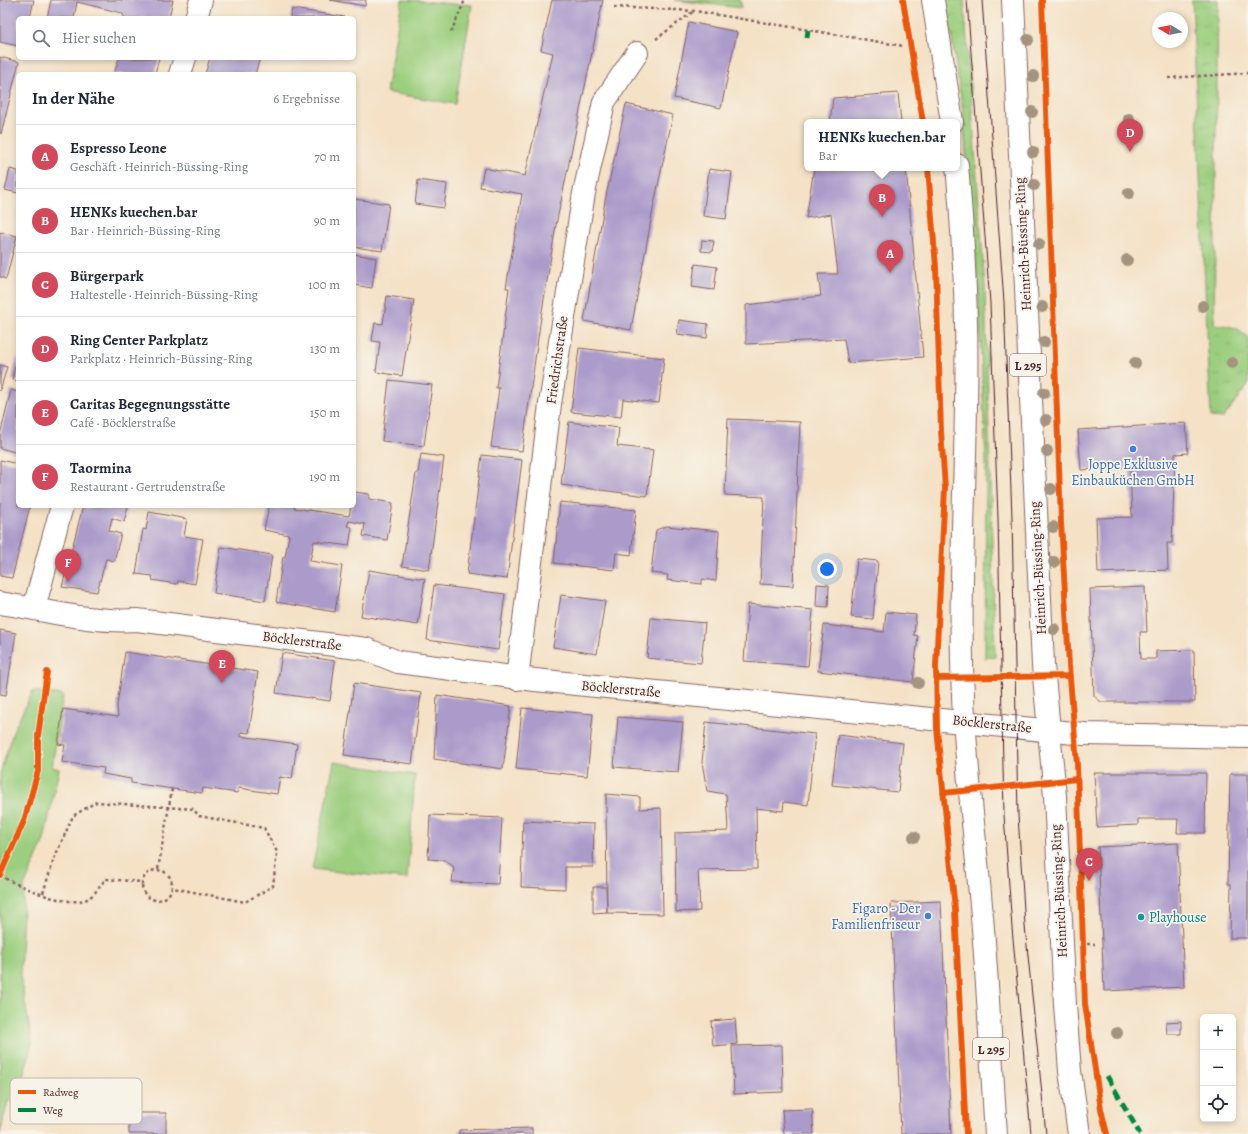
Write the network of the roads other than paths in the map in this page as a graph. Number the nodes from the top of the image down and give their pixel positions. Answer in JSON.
{"nodes":[{"id":1,"x":201,"y":0,"type":"edge"},
{"id":2,"x":933,"y":0,"type":"edge"},
{"id":3,"x":1013,"y":0,"type":"edge"},
{"id":4,"x":197,"y":16,"type":"edge"},
{"id":5,"x":637,"y":53,"type":"road end"},
{"id":6,"x":184,"y":60,"type":"edge"},
{"id":7,"x":181,"y":72,"type":"edge"},
{"id":8,"x":952,"y":119,"type":"edge"},
{"id":9,"x":958,"y":171,"type":"edge"},
{"id":10,"x":61,"y":508,"type":"edge"},
{"id":11,"x":0,"y":603,"type":"edge"},
{"id":12,"x":34,"y":608,"type":"junction"},
{"id":13,"x":517,"y":679,"type":"junction"},
{"id":14,"x":964,"y":721,"type":"junction"},
{"id":15,"x":1048,"y":730,"type":"junction"},
{"id":16,"x":1248,"y":737,"type":"edge"},
{"id":17,"x":996,"y":1134,"type":"edge"},
{"id":18,"x":1079,"y":1134,"type":"edge"}],
"edges":[{"from":1,"to":4,"type":"main road"},
{"from":2,"to":8,"type":"main road"},
{"from":3,"to":15,"type":"main road","name":"Heinrich-Büssing-Ring","number":"L 295"},
{"from":5,"to":13,"type":"main road","name":"Friedrichstraße"},
{"from":6,"to":7,"type":"main road"},
{"from":9,"to":14,"type":"main road","number":"L 295"},
{"from":10,"to":12,"type":"main road"},
{"from":11,"to":12,"type":"main road","name":"Böcklerstraße"},
{"from":12,"to":13,"type":"main road","name":"Böcklerstraße"},
{"from":13,"to":14,"type":"main road","name":"Böcklerstraße"},
{"from":14,"to":15,"type":"main road","name":"Böcklerstraße"},
{"from":14,"to":17,"type":"main road","number":"L 295"},
{"from":15,"to":16,"type":"main road","name":"Böcklerstraße"},
{"from":15,"to":18,"type":"main road","name":"Heinrich-Büssing-Ring","number":"L 295"}]}
